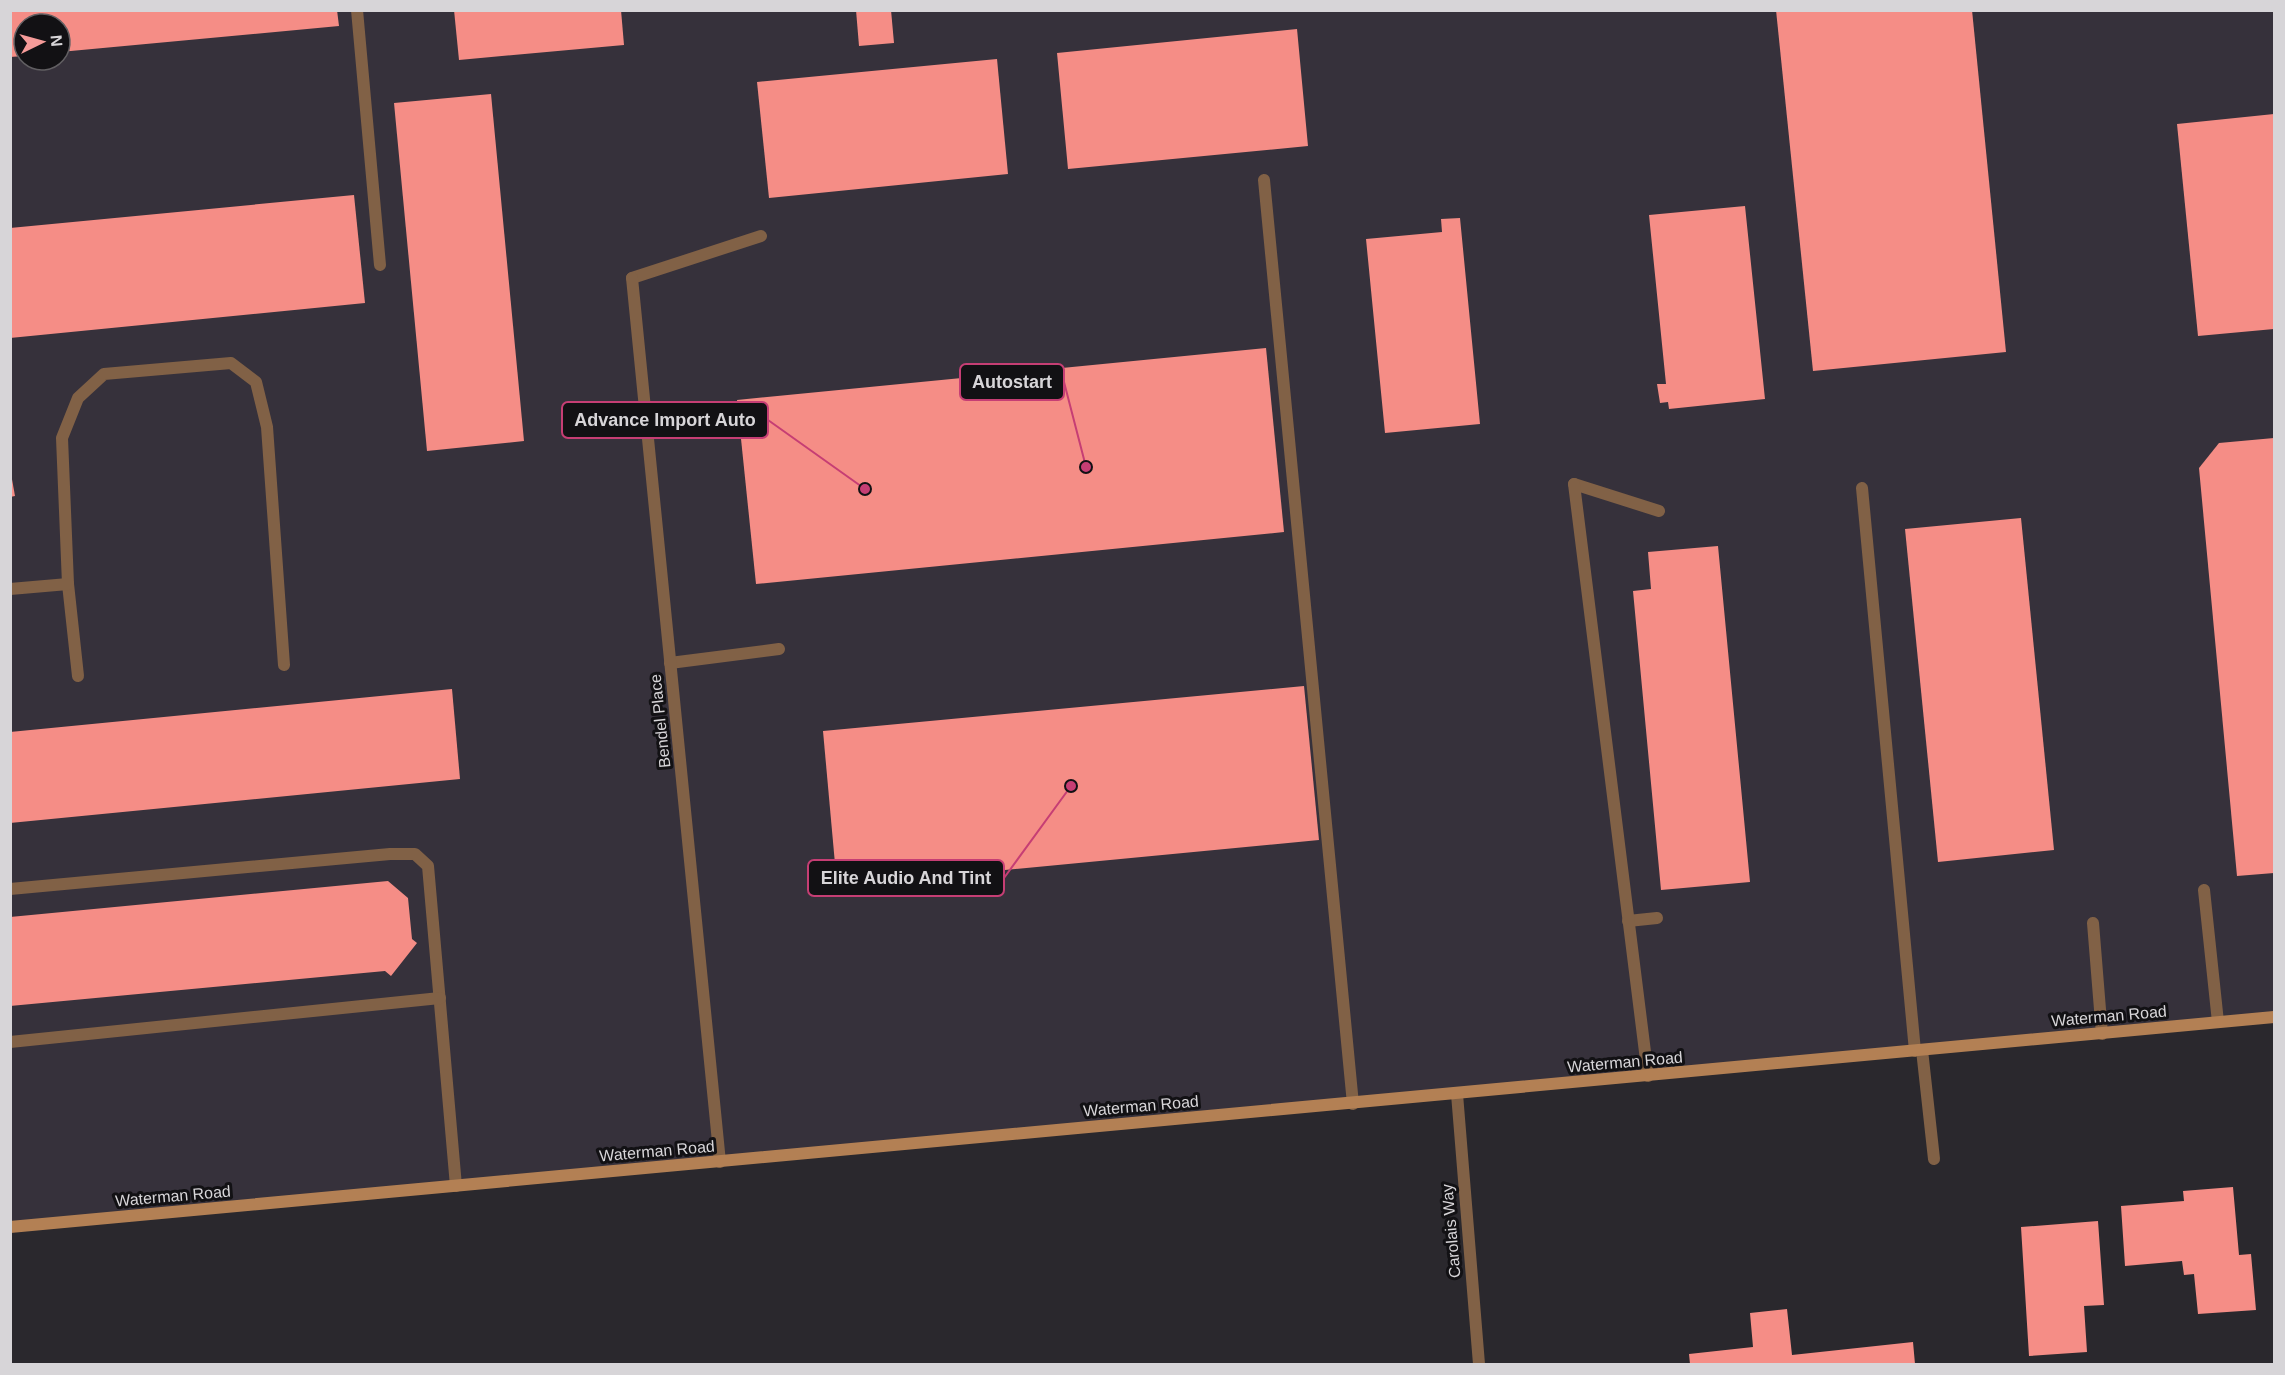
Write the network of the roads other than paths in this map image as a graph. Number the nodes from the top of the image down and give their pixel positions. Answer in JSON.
{"nodes":[{"id":1,"x":357,"y":10,"type":"edge"},
{"id":2,"x":1264,"y":180,"type":"dead end"},
{"id":3,"x":761,"y":236,"type":"dead end"},
{"id":4,"x":380,"y":265,"type":"dead end"},
{"id":5,"x":1862,"y":488,"type":"dead end"},
{"id":6,"x":1659,"y":511,"type":"dead end"},
{"id":7,"x":68,"y":584,"type":"junction"},
{"id":8,"x":10,"y":589,"type":"edge"},
{"id":9,"x":779,"y":649,"type":"dead end"},
{"id":10,"x":670,"y":663,"type":"junction"},
{"id":11,"x":284,"y":665,"type":"dead end"},
{"id":12,"x":78,"y":676,"type":"dead end"},
{"id":13,"x":10,"y":890,"type":"edge"},
{"id":14,"x":2204,"y":890,"type":"dead end"},
{"id":15,"x":1657,"y":918,"type":"dead end"},
{"id":16,"x":1628,"y":921,"type":"junction"},
{"id":17,"x":2093,"y":923,"type":"dead end"},
{"id":18,"x":440,"y":998,"type":"junction"},
{"id":19,"x":2274,"y":1017,"type":"edge"},
{"id":20,"x":2218,"y":1022,"type":"junction"},
{"id":21,"x":2102,"y":1034,"type":"junction"},
{"id":22,"x":10,"y":1042,"type":"edge"},
{"id":23,"x":1919,"y":1051,"type":"junction"},
{"id":24,"x":1648,"y":1076,"type":"junction"},
{"id":25,"x":1457,"y":1094,"type":"junction"},
{"id":26,"x":1353,"y":1104,"type":"junction"},
{"id":27,"x":1934,"y":1160,"type":"dead end"},
{"id":28,"x":720,"y":1162,"type":"junction"},
{"id":29,"x":456,"y":1186,"type":"junction"},
{"id":30,"x":10,"y":1227,"type":"edge"},
{"id":31,"x":1479,"y":1365,"type":"edge"}],
"edges":[{"from":1,"to":4,"type":"street"},
{"from":2,"to":26,"type":"street"},
{"from":3,"to":10,"type":"street","name":"Bendel Place"},
{"from":5,"to":23,"type":"street"},
{"from":6,"to":16,"type":"street"},
{"from":7,"to":8,"type":"street"},
{"from":7,"to":11,"type":"street"},
{"from":7,"to":12,"type":"street"},
{"from":9,"to":10,"type":"street"},
{"from":10,"to":28,"type":"street","name":"Bendel Place"},
{"from":13,"to":18,"type":"street"},
{"from":14,"to":20,"type":"street"},
{"from":15,"to":16,"type":"street"},
{"from":16,"to":24,"type":"street"},
{"from":17,"to":21,"type":"street"},
{"from":18,"to":22,"type":"street"},
{"from":18,"to":29,"type":"street"},
{"from":19,"to":20,"type":"main road","name":"Waterman Road"},
{"from":20,"to":21,"type":"main road","name":"Waterman Road"},
{"from":21,"to":23,"type":"main road","name":"Waterman Road"},
{"from":23,"to":24,"type":"main road","name":"Waterman Road"},
{"from":23,"to":27,"type":"street"},
{"from":24,"to":25,"type":"main road","name":"Waterman Road"},
{"from":25,"to":26,"type":"main road","name":"Waterman Road"},
{"from":25,"to":31,"type":"street","name":"Carolais Way"},
{"from":26,"to":28,"type":"main road","name":"Waterman Road"},
{"from":28,"to":29,"type":"main road","name":"Waterman Road"},
{"from":29,"to":30,"type":"main road","name":"Waterman Road"}]}
